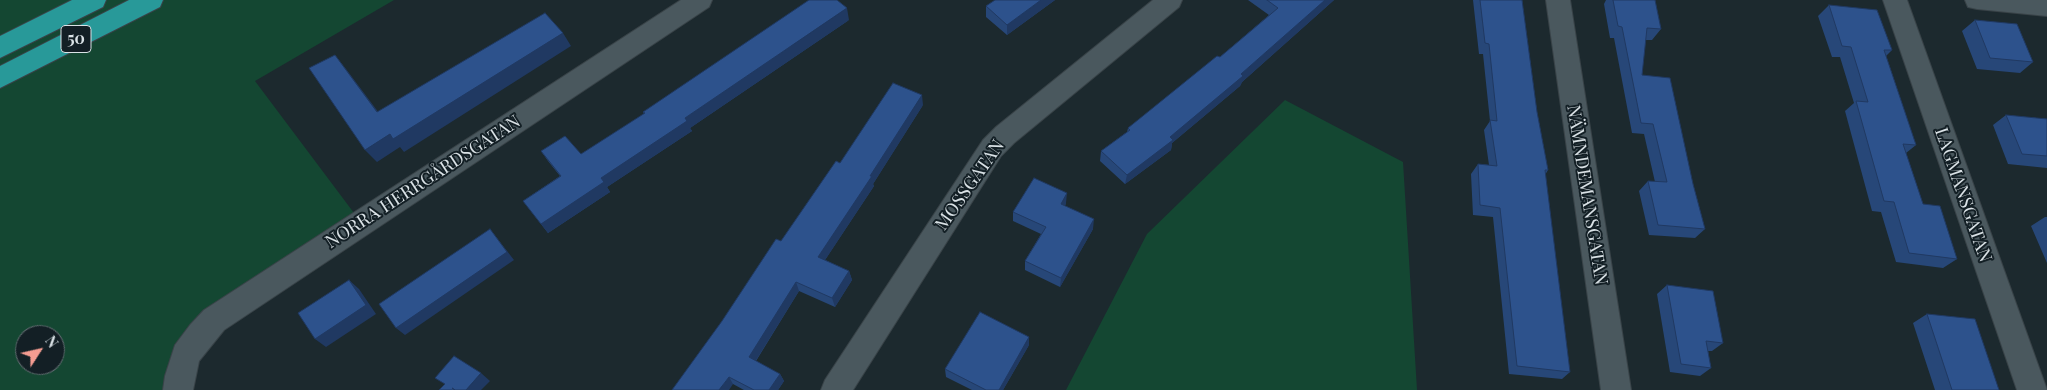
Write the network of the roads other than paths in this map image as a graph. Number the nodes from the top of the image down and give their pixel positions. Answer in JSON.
{"nodes":[{"id":1,"x":94,"y":0,"type":"edge"},
{"id":2,"x":151,"y":0,"type":"edge"},
{"id":3,"x":700,"y":0,"type":"edge"},
{"id":4,"x":1170,"y":0,"type":"edge"},
{"id":5,"x":1558,"y":0,"type":"edge"},
{"id":6,"x":1895,"y":0,"type":"edge"},
{"id":7,"x":1978,"y":0,"type":"edge"},
{"id":8,"x":2047,"y":7,"type":"edge"},
{"id":9,"x":0,"y":48,"type":"edge"},
{"id":10,"x":0,"y":78,"type":"edge"},
{"id":11,"x":178,"y":390,"type":"edge"},
{"id":12,"x":836,"y":390,"type":"edge"},
{"id":13,"x":1616,"y":390,"type":"edge"},
{"id":14,"x":2032,"y":390,"type":"edge"}],
"edges":[{"from":1,"to":9,"type":"highway","number":"50"},
{"from":2,"to":10,"type":"highway","number":"50"},
{"from":3,"to":11,"type":"street","name":"NORRA HERRGÅRDSGATAN"},
{"from":4,"to":12,"type":"street","name":"MOSSGATAN"},
{"from":5,"to":13,"type":"street","name":"NÄMNDEMANSGATAN"},
{"from":6,"to":14,"type":"street","name":"LAGMANSGATAN"},
{"from":7,"to":8,"type":"street"}]}
